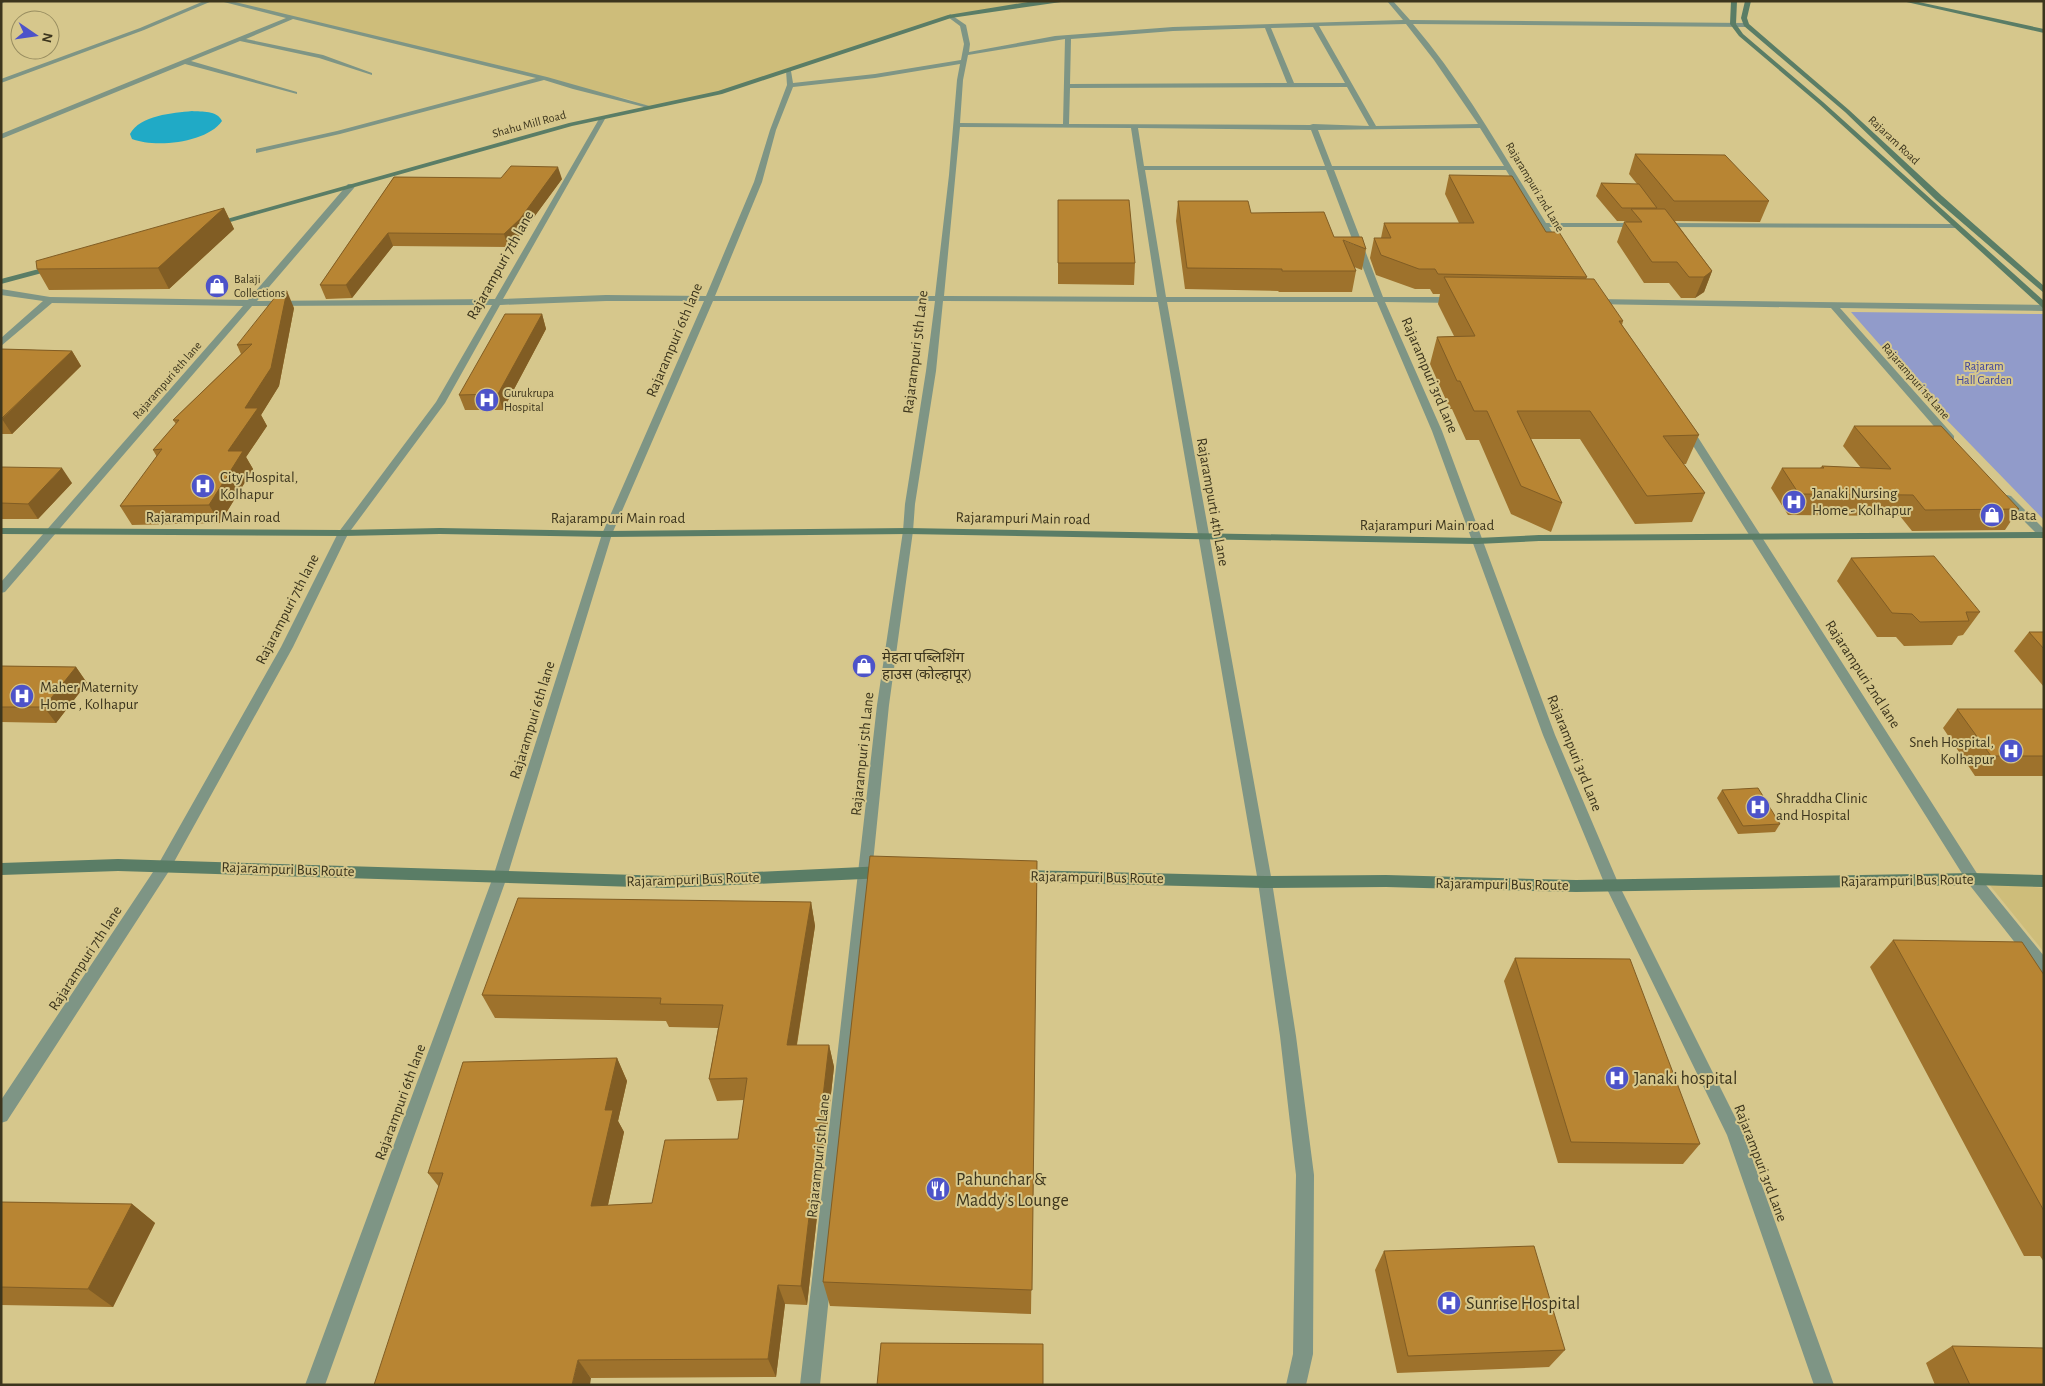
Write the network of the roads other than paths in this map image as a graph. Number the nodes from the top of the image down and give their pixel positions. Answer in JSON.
{"nodes":[{"id":1,"x":209,"y":1,"type":"edge"},
{"id":2,"x":223,"y":1,"type":"edge"},
{"id":3,"x":1065,"y":1,"type":"edge"},
{"id":4,"x":1390,"y":1,"type":"edge"},
{"id":5,"x":1734,"y":1,"type":"edge"},
{"id":6,"x":1748,"y":1,"type":"edge"},
{"id":7,"x":1905,"y":1,"type":"edge"},
{"id":8,"x":950,"y":16,"type":"junction"},
{"id":9,"x":291,"y":18,"type":"junction"},
{"id":10,"x":1408,"y":22,"type":"junction"},
{"id":11,"x":1733,"y":24,"type":"junction"},
{"id":12,"x":1315,"y":25,"type":"junction"},
{"id":13,"x":1746,"y":25,"type":"junction"},
{"id":14,"x":1266,"y":26,"type":"junction"},
{"id":15,"x":2044,"y":31,"type":"edge"},
{"id":16,"x":1068,"y":37,"type":"junction"},
{"id":17,"x":240,"y":39,"type":"junction"},
{"id":18,"x":964,"y":58,"type":"junction"},
{"id":19,"x":186,"y":62,"type":"junction"},
{"id":20,"x":788,"y":71,"type":"junction"},
{"id":21,"x":370,"y":74,"type":"dead end"},
{"id":22,"x":546,"y":78,"type":"junction"},
{"id":23,"x":1,"y":81,"type":"edge"},
{"id":24,"x":1290,"y":84,"type":"junction"},
{"id":25,"x":790,"y":85,"type":"junction"},
{"id":26,"x":1350,"y":85,"type":"junction"},
{"id":27,"x":1067,"y":86,"type":"junction"},
{"id":28,"x":295,"y":93,"type":"dead end"},
{"id":29,"x":650,"y":107,"type":"junction"},
{"id":30,"x":602,"y":119,"type":"junction"},
{"id":31,"x":957,"y":125,"type":"junction"},
{"id":32,"x":1066,"y":126,"type":"junction"},
{"id":33,"x":1134,"y":126,"type":"junction"},
{"id":34,"x":1313,"y":126,"type":"junction"},
{"id":35,"x":1482,"y":126,"type":"junction"},
{"id":36,"x":1374,"y":128,"type":"junction"},
{"id":37,"x":1,"y":137,"type":"edge"},
{"id":38,"x":259,"y":151,"type":"dead end"},
{"id":39,"x":1141,"y":168,"type":"junction"},
{"id":40,"x":1329,"y":168,"type":"junction"},
{"id":41,"x":1510,"y":168,"type":"junction"},
{"id":42,"x":351,"y":186,"type":"junction"},
{"id":43,"x":208,"y":225,"type":"edge"},
{"id":44,"x":1543,"y":225,"type":"junction"},
{"id":45,"x":1643,"y":225,"type":"edge"},
{"id":46,"x":1653,"y":225,"type":"edge"},
{"id":47,"x":1955,"y":226,"type":"junction"},
{"id":48,"x":1561,"y":252,"type":"edge"},
{"id":49,"x":58,"y":266,"type":"edge"},
{"id":50,"x":1,"y":282,"type":"edge"},
{"id":51,"x":2044,"y":291,"type":"edge"},
{"id":52,"x":1,"y":292,"type":"edge"},
{"id":53,"x":939,"y":298,"type":"junction"},
{"id":54,"x":1162,"y":298,"type":"junction"},
{"id":55,"x":1379,"y":298,"type":"junction"},
{"id":56,"x":1595,"y":298,"type":"junction"},
{"id":57,"x":710,"y":299,"type":"junction"},
{"id":58,"x":50,"y":300,"type":"junction"},
{"id":59,"x":1465,"y":300,"type":"edge"},
{"id":60,"x":499,"y":302,"type":"junction"},
{"id":61,"x":1580,"y":302,"type":"edge"},
{"id":62,"x":249,"y":304,"type":"junction"},
{"id":63,"x":1834,"y":306,"type":"junction"},
{"id":64,"x":2044,"y":307,"type":"edge"},
{"id":65,"x":1603,"y":310,"type":"edge"},
{"id":66,"x":1,"y":343,"type":"edge"},
{"id":67,"x":1684,"y":423,"type":"edge"},
{"id":68,"x":1956,"y":445,"type":"edge"},
{"id":69,"x":1997,"y":487,"type":"edge"},
{"id":70,"x":1,"y":531,"type":"edge"},
{"id":71,"x":53,"y":531,"type":"junction"},
{"id":72,"x":908,"y":531,"type":"junction"},
{"id":73,"x":344,"y":534,"type":"junction"},
{"id":74,"x":607,"y":534,"type":"junction"},
{"id":75,"x":2044,"y":535,"type":"edge"},
{"id":76,"x":1204,"y":536,"type":"junction"},
{"id":77,"x":1757,"y":538,"type":"junction"},
{"id":78,"x":1477,"y":541,"type":"junction"},
{"id":79,"x":1,"y":589,"type":"edge"},
{"id":80,"x":164,"y":866,"type":"junction"},
{"id":81,"x":1,"y":869,"type":"edge"},
{"id":82,"x":866,"y":871,"type":"junction"},
{"id":83,"x":894,"y":872,"type":"edge"},
{"id":84,"x":1010,"y":876,"type":"edge"},
{"id":85,"x":500,"y":877,"type":"junction"},
{"id":86,"x":1973,"y":879,"type":"junction"},
{"id":87,"x":1265,"y":882,"type":"junction"},
{"id":88,"x":2044,"y":882,"type":"edge"},
{"id":89,"x":1612,"y":885,"type":"junction"},
{"id":90,"x":2044,"y":968,"type":"edge"},
{"id":91,"x":1,"y":1115,"type":"edge"},
{"id":92,"x":315,"y":1385,"type":"edge"},
{"id":93,"x":810,"y":1385,"type":"edge"},
{"id":94,"x":1296,"y":1385,"type":"edge"},
{"id":95,"x":1824,"y":1385,"type":"edge"}],
"edges":[{"from":1,"to":23,"type":"street"},
{"from":2,"to":9,"type":"street"},
{"from":3,"to":8,"type":"main road","name":"Shahu Mill Road"},
{"from":4,"to":10,"type":"street","name":"Rajarampuri 2nd Lane"},
{"from":5,"to":11,"type":"main road"},
{"from":6,"to":13,"type":"main road"},
{"from":7,"to":15,"type":"main road"},
{"from":8,"to":18,"type":"street","name":"Rajarampuri 5th Lane"},
{"from":8,"to":20,"type":"main road","name":"Shahu Mill Road"},
{"from":9,"to":17,"type":"street"},
{"from":9,"to":22,"type":"street"},
{"from":10,"to":11,"type":"street"},
{"from":10,"to":12,"type":"street"},
{"from":10,"to":35,"type":"street","name":"Rajarampuri 2nd Lane"},
{"from":11,"to":13,"type":"street"},
{"from":11,"to":47,"type":"main road"},
{"from":12,"to":14,"type":"street"},
{"from":12,"to":26,"type":"street"},
{"from":13,"to":51,"type":"main road","name":"Rajaram Road"},
{"from":14,"to":16,"type":"street"},
{"from":14,"to":24,"type":"street"},
{"from":16,"to":18,"type":"street"},
{"from":16,"to":27,"type":"street"},
{"from":17,"to":19,"type":"street"},
{"from":17,"to":21,"type":"street"},
{"from":18,"to":25,"type":"street"},
{"from":18,"to":31,"type":"street","name":"Rajarampuri 5th Lane"},
{"from":19,"to":28,"type":"street"},
{"from":19,"to":37,"type":"street"},
{"from":20,"to":25,"type":"street","name":"Rajarampuri 6th lane"},
{"from":20,"to":29,"type":"main road","name":"Shahu Mill Road"},
{"from":22,"to":29,"type":"street"},
{"from":22,"to":38,"type":"street"},
{"from":24,"to":26,"type":"street"},
{"from":24,"to":27,"type":"street"},
{"from":25,"to":57,"type":"street","name":"Rajarampuri 6th lane"},
{"from":26,"to":36,"type":"street"},
{"from":27,"to":32,"type":"street"},
{"from":29,"to":30,"type":"main road","name":"Shahu Mill Road"},
{"from":30,"to":42,"type":"main road","name":"Shahu Mill Road"},
{"from":30,"to":60,"type":"street","name":"Rajarampuri 7th lane"},
{"from":31,"to":32,"type":"street"},
{"from":31,"to":53,"type":"street","name":"Rajarampuri 5th Lane"},
{"from":32,"to":33,"type":"street"},
{"from":33,"to":34,"type":"street"},
{"from":33,"to":39,"type":"street","name":"Rajarampurti 4th Lane"},
{"from":34,"to":36,"type":"street"},
{"from":34,"to":40,"type":"street","name":"Rajarampuri 3rd Lane"},
{"from":35,"to":36,"type":"street"},
{"from":35,"to":41,"type":"street","name":"Rajarampuri 2nd Lane"},
{"from":39,"to":40,"type":"street"},
{"from":39,"to":54,"type":"street","name":"Rajarampurti 4th Lane"},
{"from":40,"to":41,"type":"street"},
{"from":40,"to":55,"type":"street","name":"Rajarampuri 3rd Lane"},
{"from":41,"to":44,"type":"street","name":"Rajarampuri 2nd Lane"},
{"from":42,"to":43,"type":"main road","name":"Shahu Mill Road"},
{"from":42,"to":62,"type":"street","name":"Rajarampuri 8th lane"},
{"from":44,"to":45,"type":"street"},
{"from":44,"to":48,"type":"street","name":"Rajarampuri 2nd Lane"},
{"from":46,"to":47,"type":"street"},
{"from":47,"to":64,"type":"main road"},
{"from":49,"to":50,"type":"main road"},
{"from":52,"to":58,"type":"street"},
{"from":53,"to":54,"type":"street"},
{"from":53,"to":57,"type":"street"},
{"from":53,"to":72,"type":"street","name":"Rajarampuri 5th Lane"},
{"from":54,"to":55,"type":"street"},
{"from":54,"to":76,"type":"street","name":"Rajarampurti 4th Lane"},
{"from":55,"to":59,"type":"street"},
{"from":55,"to":78,"type":"street","name":"Rajarampuri 3rd Lane"},
{"from":56,"to":61,"type":"street"},
{"from":56,"to":63,"type":"street"},
{"from":56,"to":65,"type":"street"},
{"from":57,"to":60,"type":"street"},
{"from":57,"to":74,"type":"street","name":"Rajarampuri 6th lane"},
{"from":58,"to":62,"type":"street"},
{"from":58,"to":66,"type":"street"},
{"from":60,"to":62,"type":"street"},
{"from":60,"to":73,"type":"street","name":"Rajarampuri 7th lane"},
{"from":62,"to":71,"type":"street","name":"Rajarampuri 8th lane"},
{"from":63,"to":64,"type":"street"},
{"from":63,"to":68,"type":"street","name":"Rajarampuri 1st Lane"},
{"from":67,"to":77,"type":"street"},
{"from":69,"to":75,"type":"street"},
{"from":70,"to":71,"type":"main road","name":"Rajarampuri Main road"},
{"from":71,"to":73,"type":"main road","name":"Rajarampuri Main road"},
{"from":71,"to":79,"type":"street","name":"Rajarampuri 8th lane"},
{"from":72,"to":74,"type":"main road","name":"Rajarampuri Main road"},
{"from":72,"to":76,"type":"main road","name":"Rajarampuri Main road"},
{"from":72,"to":82,"type":"street","name":"Rajarampuri 5th Lane"},
{"from":73,"to":74,"type":"main road","name":"Rajarampuri Main road"},
{"from":73,"to":80,"type":"street","name":"Rajarampuri 7th lane"},
{"from":74,"to":85,"type":"street","name":"Rajarampuri 6th lane"},
{"from":75,"to":77,"type":"main road","name":"Rajarampuri Main road"},
{"from":76,"to":78,"type":"main road","name":"Rajarampuri Main road"},
{"from":76,"to":87,"type":"street","name":"Rajarampurti 4th Lane"},
{"from":77,"to":78,"type":"main road","name":"Rajarampuri Main road"},
{"from":77,"to":86,"type":"street","name":"Rajarampuri 2nd lane"},
{"from":78,"to":89,"type":"street","name":"Rajarampuri 3rd Lane"},
{"from":80,"to":81,"type":"main road","name":"Rajarampuri Bus Route"},
{"from":80,"to":85,"type":"main road","name":"Rajarampuri Bus Route"},
{"from":80,"to":91,"type":"street","name":"Rajarampuri 7th lane"},
{"from":82,"to":83,"type":"main road","name":"Rajarampuri Bus Route"},
{"from":82,"to":85,"type":"main road","name":"Rajarampuri Bus Route"},
{"from":82,"to":93,"type":"street","name":"Rajarampuri 5th Lane"},
{"from":84,"to":87,"type":"main road","name":"Rajarampuri Bus Route"},
{"from":85,"to":92,"type":"street","name":"Rajarampuri 6th lane"},
{"from":86,"to":88,"type":"main road","name":"Rajarampuri Bus Route"},
{"from":86,"to":89,"type":"main road","name":"Rajarampuri Bus Route"},
{"from":86,"to":90,"type":"street","name":"Rajarampuri 2nd lane"},
{"from":87,"to":89,"type":"main road","name":"Rajarampuri Bus Route"},
{"from":87,"to":94,"type":"street","name":"Rajarampurti 4th Lane"},
{"from":89,"to":95,"type":"street","name":"Rajarampuri 3rd Lane"}]}
